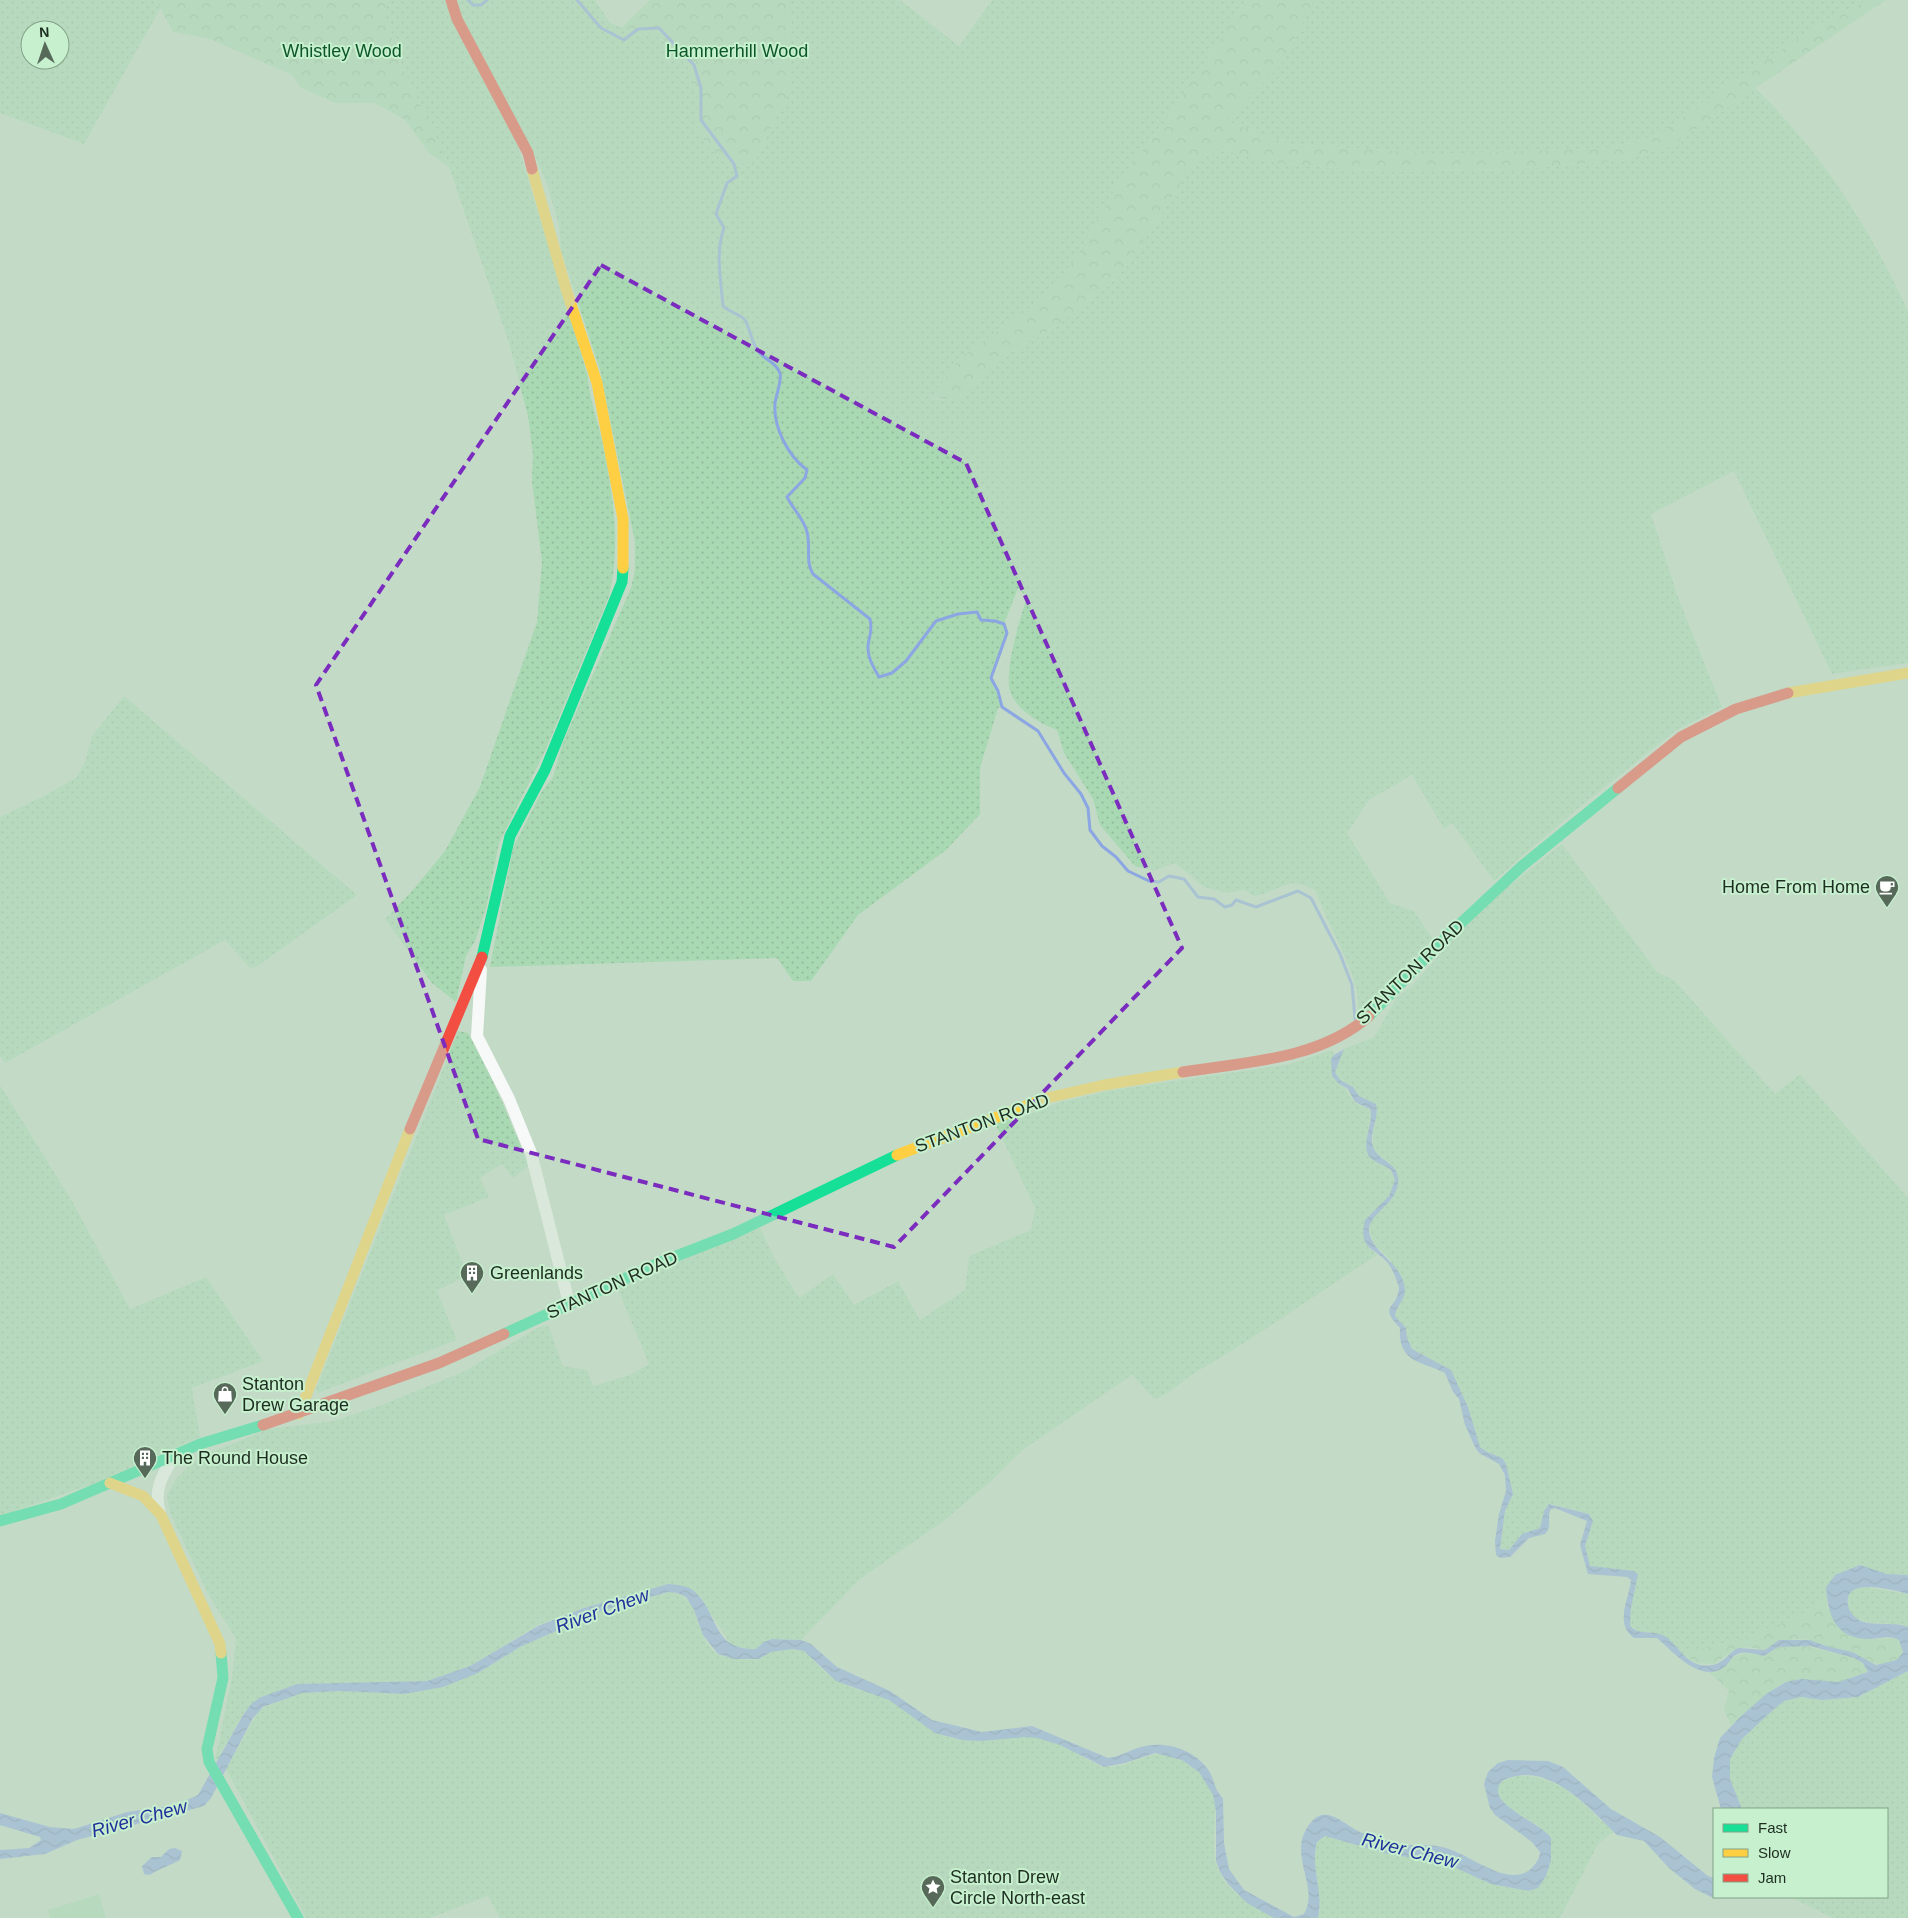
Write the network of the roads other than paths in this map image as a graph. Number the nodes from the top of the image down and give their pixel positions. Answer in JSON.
{"nodes":[{"id":1,"x":451,"y":0,"type":"edge"},
{"id":2,"x":1908,"y":673,"type":"edge"},
{"id":3,"x":481,"y":960,"type":"junction"},
{"id":4,"x":569,"y":1304,"type":"junction"},
{"id":5,"x":299,"y":1414,"type":"junction"},
{"id":6,"x":177,"y":1454,"type":"junction"},
{"id":7,"x":110,"y":1483,"type":"junction"},
{"id":8,"x":161,"y":1515,"type":"junction"},
{"id":9,"x":0,"y":1521,"type":"edge"},
{"id":10,"x":298,"y":1918,"type":"edge"}],
"edges":[{"from":1,"to":3,"type":"main road"},
{"from":2,"to":4,"type":"main road","name":"STANTON ROAD"},
{"from":3,"to":4,"type":"street"},
{"from":3,"to":5,"type":"main road"},
{"from":4,"to":5,"type":"main road","name":"STANTON ROAD"},
{"from":5,"to":6,"type":"main road","name":"STANTON ROAD"},
{"from":6,"to":7,"type":"main road","name":"STANTON ROAD"},
{"from":6,"to":8,"type":"street"},
{"from":7,"to":8,"type":"main road"},
{"from":7,"to":9,"type":"main road","name":"STANTON ROAD"},
{"from":8,"to":10,"type":"main road"}]}
